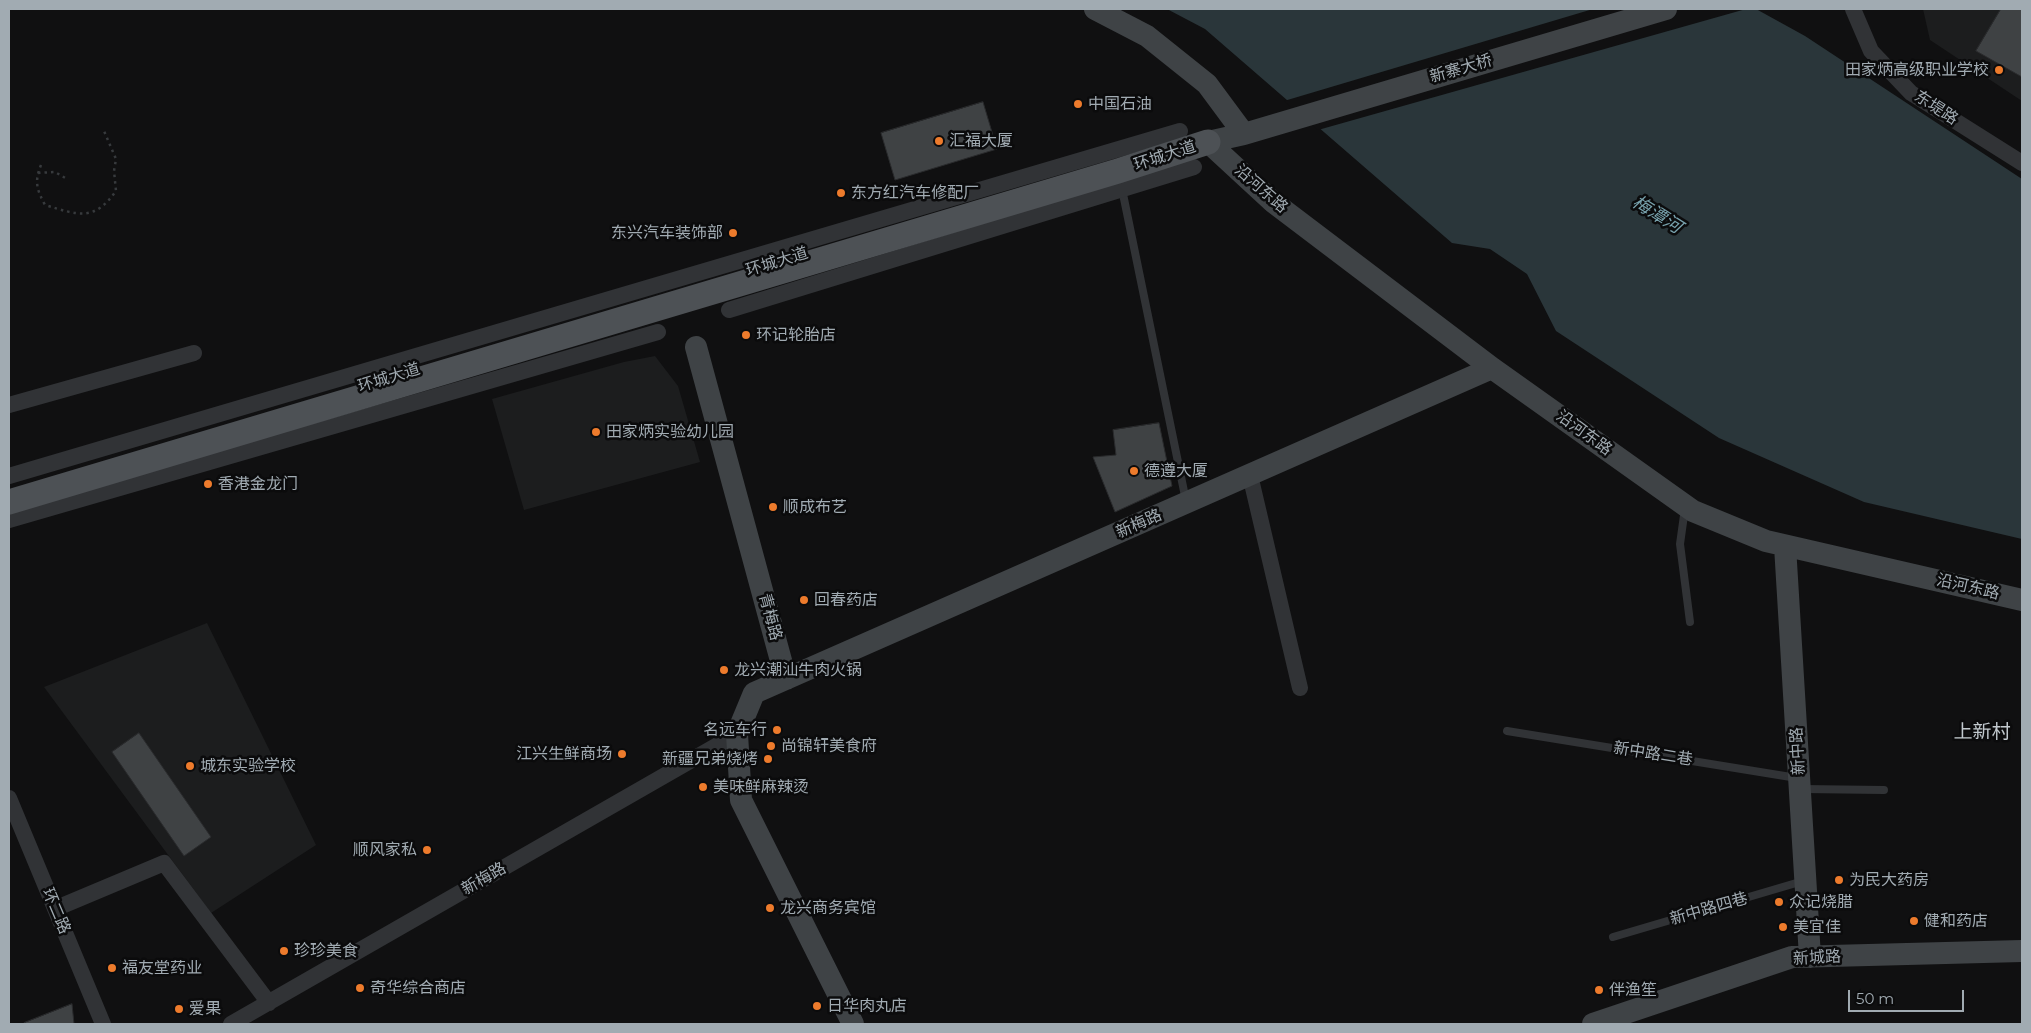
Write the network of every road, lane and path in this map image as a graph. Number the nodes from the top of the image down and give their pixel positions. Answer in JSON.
{"nodes":[{"id":1,"x":1095,"y":9,"type":"edge"},
{"id":2,"x":1666,"y":9,"type":"edge"},
{"id":3,"x":1854,"y":9,"type":"edge"},
{"id":4,"x":104,"y":131,"type":"dead end"},
{"id":5,"x":1180,"y":131,"type":"dead end"},
{"id":6,"x":1250,"y":132,"type":"junction"},
{"id":7,"x":1208,"y":142,"type":"junction"},
{"id":8,"x":2022,"y":163,"type":"edge"},
{"id":9,"x":41,"y":165,"type":"dead end"},
{"id":10,"x":1194,"y":167,"type":"dead end"},
{"id":11,"x":38,"y":173,"type":"junction"},
{"id":12,"x":67,"y":179,"type":"dead end"},
{"id":13,"x":1122,"y":189,"type":"junction"},
{"id":14,"x":729,"y":310,"type":"dead end"},
{"id":15,"x":658,"y":332,"type":"dead end"},
{"id":16,"x":696,"y":347,"type":"dead end"},
{"id":17,"x":194,"y":353,"type":"dead end"},
{"id":18,"x":1492,"y":368,"type":"junction"},
{"id":19,"x":9,"y":405,"type":"edge"},
{"id":20,"x":1250,"y":475,"type":"junction"},
{"id":21,"x":9,"y":476,"type":"edge"},
{"id":22,"x":9,"y":492,"type":"edge"},
{"id":23,"x":9,"y":502,"type":"edge"},
{"id":24,"x":1186,"y":503,"type":"junction"},
{"id":25,"x":1686,"y":506,"type":"junction"},
{"id":26,"x":9,"y":520,"type":"edge"},
{"id":27,"x":1786,"y":546,"type":"junction"},
{"id":28,"x":2022,"y":600,"type":"edge"},
{"id":29,"x":1690,"y":622,"type":"dead end"},
{"id":30,"x":786,"y":679,"type":"junction"},
{"id":31,"x":1300,"y":688,"type":"dead end"},
{"id":32,"x":1507,"y":731,"type":"dead end"},
{"id":33,"x":736,"y":734,"type":"junction"},
{"id":34,"x":1800,"y":784,"type":"junction"},
{"id":35,"x":1884,"y":790,"type":"dead end"},
{"id":36,"x":10,"y":805,"type":"edge"},
{"id":37,"x":1805,"y":881,"type":"junction"},
{"id":38,"x":64,"y":905,"type":"dead end"},
{"id":39,"x":1613,"y":937,"type":"dead end"},
{"id":40,"x":2022,"y":951,"type":"edge"},
{"id":41,"x":1810,"y":957,"type":"junction"},
{"id":42,"x":269,"y":1003,"type":"junction"},
{"id":43,"x":103,"y":1024,"type":"edge"},
{"id":44,"x":231,"y":1024,"type":"edge"},
{"id":45,"x":853,"y":1024,"type":"edge"},
{"id":46,"x":1593,"y":1024,"type":"edge"}],
"edges":[{"from":1,"to":6,"type":"main road"},
{"from":2,"to":6,"type":"main road","name":"新寨大桥"},
{"from":3,"to":8,"type":"street","name":"东堤路"},
{"from":4,"to":11,"type":"path"},
{"from":5,"to":21,"type":"street"},
{"from":6,"to":7,"type":"main road","name":"新寨大桥"},
{"from":7,"to":18,"type":"main road","name":"沿河东路"},
{"from":7,"to":22,"type":"main road","name":"环城大道"},
{"from":7,"to":23,"type":"main road","name":"环城大道"},
{"from":9,"to":11,"type":"path"},
{"from":10,"to":13,"type":"street"},
{"from":11,"to":12,"type":"path"},
{"from":13,"to":14,"type":"street"},
{"from":13,"to":24,"type":"lane"},
{"from":15,"to":26,"type":"street"},
{"from":16,"to":30,"type":"main road","name":"青梅路"},
{"from":17,"to":19,"type":"street"},
{"from":18,"to":20,"type":"main road","name":"新梅路"},
{"from":18,"to":25,"type":"main road","name":"沿河东路"},
{"from":20,"to":24,"type":"main road","name":"新梅路"},
{"from":20,"to":31,"type":"street"},
{"from":24,"to":30,"type":"main road","name":"新梅路"},
{"from":25,"to":27,"type":"main road","name":"沿河东路"},
{"from":25,"to":29,"type":"lane"},
{"from":27,"to":28,"type":"main road","name":"沿河东路"},
{"from":27,"to":34,"type":"main road","name":"新中路"},
{"from":30,"to":33,"type":"main road"},
{"from":32,"to":34,"type":"lane","name":"新中路二巷"},
{"from":33,"to":42,"type":"street","name":"新梅路"},
{"from":33,"to":45,"type":"main road"},
{"from":34,"to":35,"type":"lane","name":"新中路二巷"},
{"from":34,"to":37,"type":"main road","name":"新中路"},
{"from":36,"to":43,"type":"street","name":"环二路"},
{"from":37,"to":39,"type":"lane","name":"新中路四巷"},
{"from":37,"to":41,"type":"main road","name":"新中路"},
{"from":38,"to":42,"type":"street"},
{"from":40,"to":41,"type":"main road","name":"新城路"},
{"from":41,"to":46,"type":"main road","name":"新城路"},
{"from":42,"to":44,"type":"street","name":"新梅路"}]}
